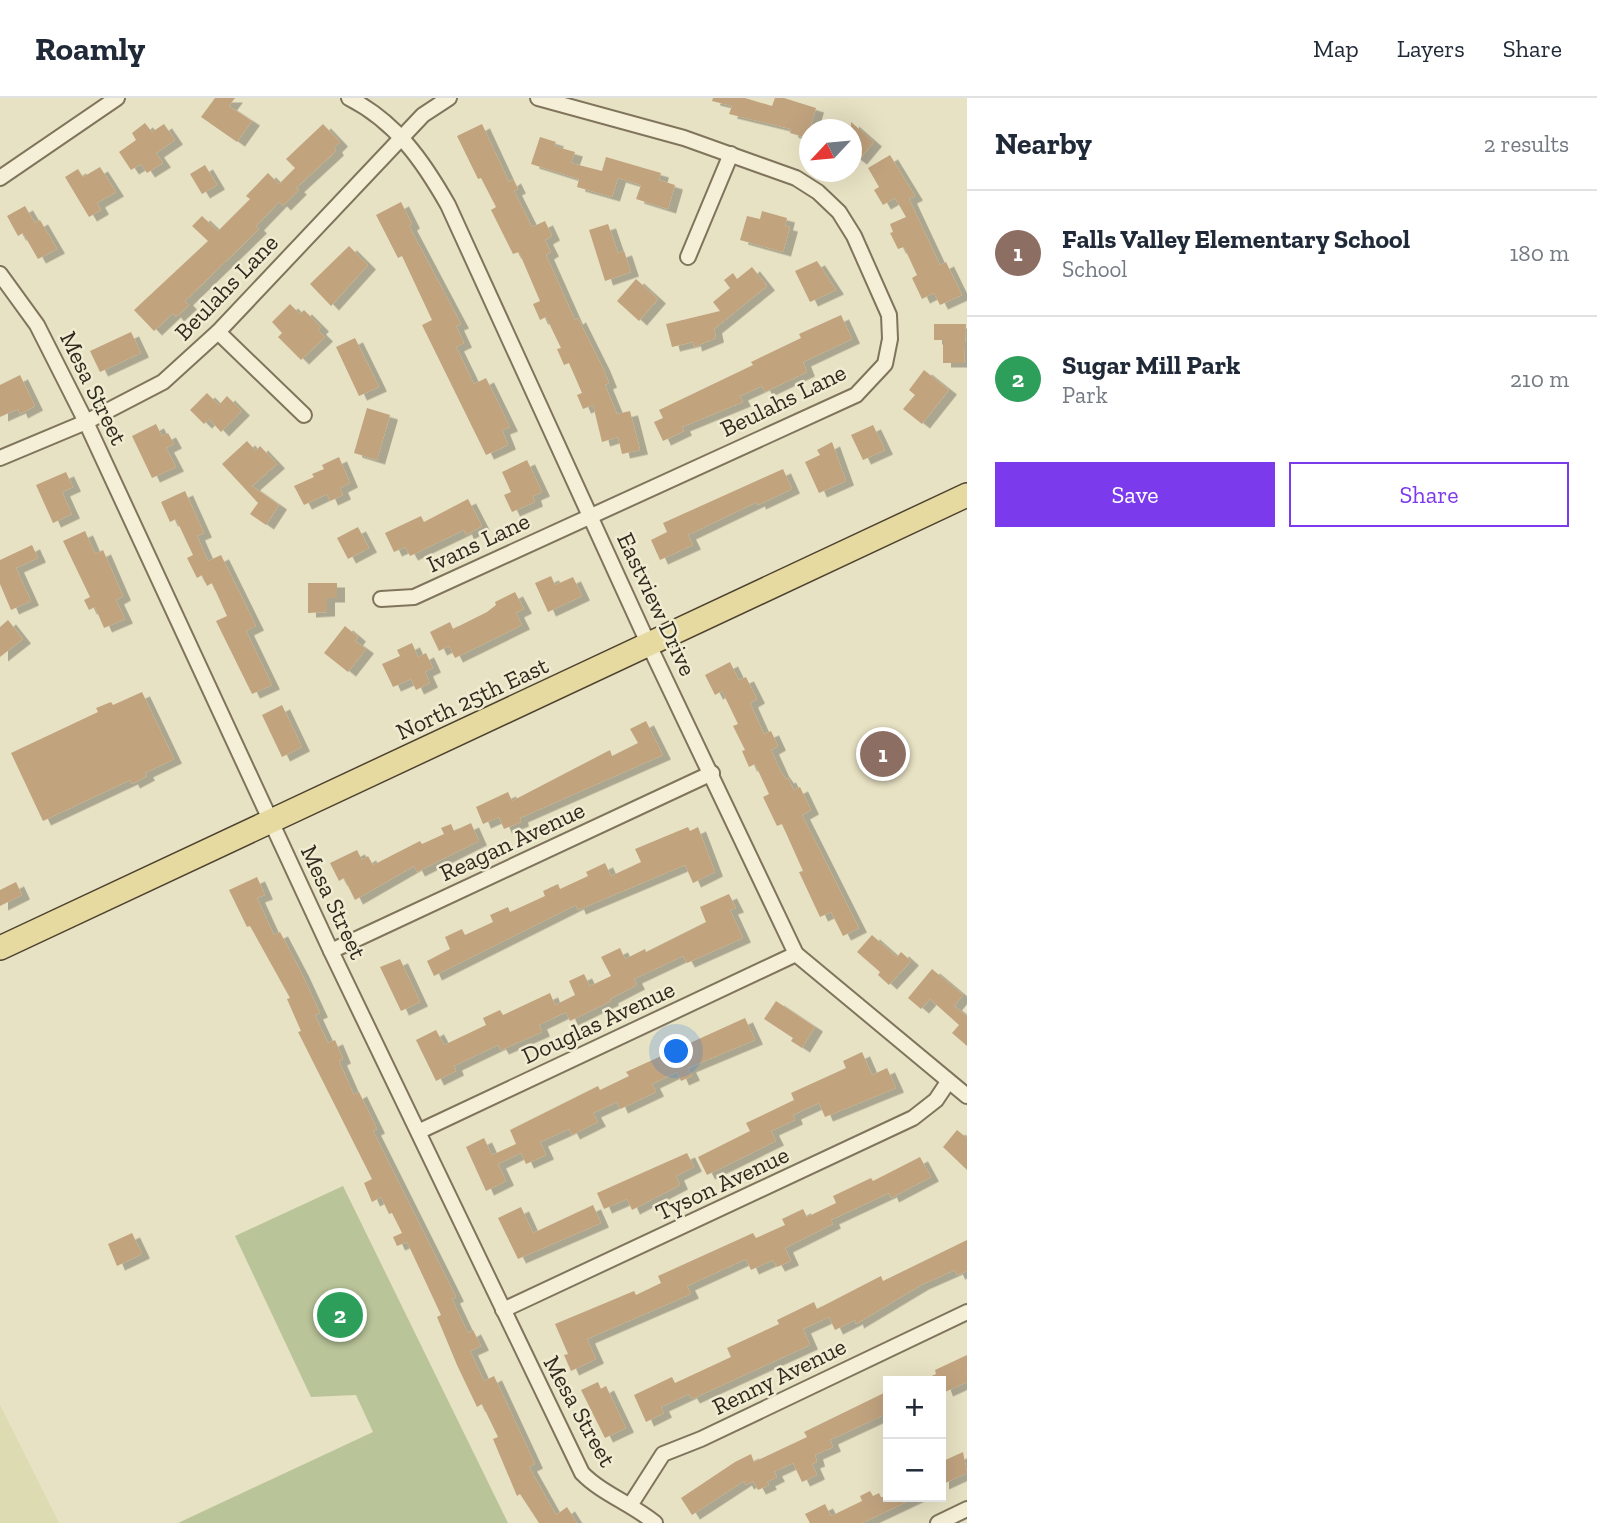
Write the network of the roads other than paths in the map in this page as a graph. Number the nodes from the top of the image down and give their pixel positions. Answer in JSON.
{"nodes":[{"id":1,"x":117,"y":98,"type":"edge"},
{"id":2,"x":349,"y":98,"type":"edge"},
{"id":3,"x":449,"y":98,"type":"edge"},
{"id":4,"x":538,"y":98,"type":"edge"},
{"id":5,"x":402,"y":136,"type":"junction"},
{"id":6,"x":731,"y":154,"type":"junction"},
{"id":7,"x":0,"y":178,"type":"edge"},
{"id":8,"x":688,"y":257,"type":"dead end"},
{"id":9,"x":0,"y":274,"type":"edge"},
{"id":10,"x":218,"y":332,"type":"junction"},
{"id":11,"x":304,"y":415,"type":"dead end"},
{"id":12,"x":86,"y":422,"type":"junction"},
{"id":13,"x":0,"y":458,"type":"edge"},
{"id":14,"x":967,"y":495,"type":"edge"},
{"id":15,"x":591,"y":514,"type":"junction"},
{"id":16,"x":381,"y":599,"type":"dead end"},
{"id":17,"x":648,"y":643,"type":"junction"},
{"id":18,"x":712,"y":772,"type":"junction"},
{"id":19,"x":271,"y":822,"type":"junction"},
{"id":20,"x":0,"y":948,"type":"edge"},
{"id":21,"x":331,"y":951,"type":"junction"},
{"id":22,"x":796,"y":954,"type":"junction"},
{"id":23,"x":948,"y":1082,"type":"junction"},
{"id":24,"x":967,"y":1097,"type":"edge"},
{"id":25,"x":420,"y":1130,"type":"junction"},
{"id":26,"x":503,"y":1310,"type":"junction"},
{"id":27,"x":967,"y":1311,"type":"edge"},
{"id":28,"x":631,"y":1504,"type":"junction"},
{"id":29,"x":967,"y":1509,"type":"edge"},
{"id":30,"x":655,"y":1523,"type":"edge"},
{"id":31,"x":938,"y":1523,"type":"edge"}],
"edges":[{"from":1,"to":7,"type":"street"},
{"from":2,"to":5,"type":"street","name":"Eastview Drive"},
{"from":3,"to":5,"type":"street","name":"Beulahs Lane"},
{"from":4,"to":6,"type":"street","name":"Beulahs Lane"},
{"from":5,"to":10,"type":"street","name":"Beulahs Lane"},
{"from":5,"to":15,"type":"street","name":"Eastview Drive"},
{"from":6,"to":8,"type":"street"},
{"from":6,"to":15,"type":"street","name":"Beulahs Lane"},
{"from":9,"to":12,"type":"street","name":"Mesa Street"},
{"from":10,"to":11,"type":"street"},
{"from":10,"to":12,"type":"street","name":"Beulahs Lane"},
{"from":12,"to":13,"type":"street","name":"Beulahs Lane"},
{"from":12,"to":19,"type":"street","name":"Mesa Street"},
{"from":14,"to":17,"type":"main road","name":"North 25th East"},
{"from":15,"to":16,"type":"street","name":"Ivans Lane"},
{"from":15,"to":17,"type":"street","name":"Eastview Drive"},
{"from":17,"to":18,"type":"street","name":"Eastview Drive"},
{"from":17,"to":19,"type":"main road","name":"North 25th East"},
{"from":18,"to":21,"type":"street","name":"Reagan Avenue"},
{"from":18,"to":22,"type":"street","name":"Eastview Drive"},
{"from":19,"to":20,"type":"main road","name":"North 25th East"},
{"from":19,"to":21,"type":"street","name":"Mesa Street"},
{"from":21,"to":25,"type":"street","name":"Mesa Street"},
{"from":22,"to":23,"type":"street","name":"Eastview Drive"},
{"from":22,"to":25,"type":"street","name":"Douglas Avenue"},
{"from":23,"to":24,"type":"street","name":"Eastview Drive"},
{"from":23,"to":26,"type":"street","name":"Tyson Avenue"},
{"from":25,"to":26,"type":"street","name":"Mesa Street"},
{"from":26,"to":28,"type":"street","name":"Mesa Street"},
{"from":27,"to":28,"type":"street","name":"Renny Avenue"},
{"from":28,"to":30,"type":"street","name":"Mesa Street"},
{"from":29,"to":31,"type":"street"}]}
